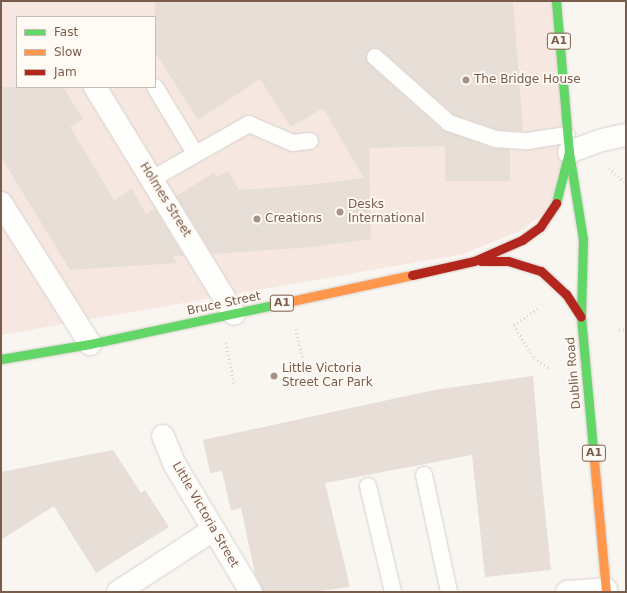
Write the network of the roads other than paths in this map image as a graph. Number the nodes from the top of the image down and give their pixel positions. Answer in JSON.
{"nodes":[{"id":1,"x":556,"y":1,"type":"edge"},
{"id":2,"x":375,"y":57,"type":"dead end"},
{"id":3,"x":96,"y":88,"type":"edge"},
{"id":4,"x":156,"y":88,"type":"edge"},
{"id":5,"x":626,"y":135,"type":"edge"},
{"id":6,"x":310,"y":141,"type":"dead end"},
{"id":7,"x":568,"y":143,"type":"junction"},
{"id":8,"x":196,"y":154,"type":"junction"},
{"id":9,"x":152,"y":179,"type":"junction"},
{"id":10,"x":1,"y":203,"type":"edge"},
{"id":11,"x":474,"y":261,"type":"junction"},
{"id":12,"x":234,"y":314,"type":"junction"},
{"id":13,"x":581,"y":317,"type":"junction"},
{"id":14,"x":90,"y":344,"type":"junction"},
{"id":15,"x":1,"y":359,"type":"edge"},
{"id":16,"x":163,"y":436,"type":"dead end"},
{"id":17,"x":424,"y":475,"type":"dead end"},
{"id":18,"x":368,"y":486,"type":"dead end"},
{"id":19,"x":213,"y":530,"type":"junction"},
{"id":20,"x":606,"y":591,"type":"edge"},
{"id":21,"x":118,"y":592,"type":"edge"},
{"id":22,"x":251,"y":592,"type":"edge"},
{"id":23,"x":393,"y":592,"type":"edge"},
{"id":24,"x":449,"y":592,"type":"edge"},
{"id":25,"x":566,"y":592,"type":"edge"}],
"edges":[{"from":1,"to":7,"type":"main road","number":"A1"},
{"from":2,"to":7,"type":"lane"},
{"from":3,"to":9,"type":"street","name":"Holmes Street"},
{"from":4,"to":8,"type":"lane"},
{"from":5,"to":7,"type":"street"},
{"from":6,"to":8,"type":"lane"},
{"from":7,"to":11,"type":"main road","name":"Bruce Street","number":"A1"},
{"from":7,"to":13,"type":"main road","name":"Dublin Road","number":"A1"},
{"from":8,"to":9,"type":"lane"},
{"from":9,"to":12,"type":"street","name":"Holmes Street"},
{"from":10,"to":14,"type":"street"},
{"from":11,"to":12,"type":"main road","name":"Bruce Street","number":"A1"},
{"from":11,"to":13,"type":"main road","name":"Bruce Street","number":"A1"},
{"from":12,"to":14,"type":"main road","name":"Bruce Street","number":"A1"},
{"from":13,"to":20,"type":"main road","name":"Dublin Road","number":"A1"},
{"from":14,"to":15,"type":"main road","name":"Bruce Street","number":"A1"},
{"from":16,"to":19,"type":"street","name":"Little Victoria Street"},
{"from":17,"to":24,"type":"lane"},
{"from":18,"to":23,"type":"lane"},
{"from":19,"to":21,"type":"street"},
{"from":19,"to":22,"type":"street","name":"Little Victoria Street"},
{"from":20,"to":25,"type":"street"}]}
